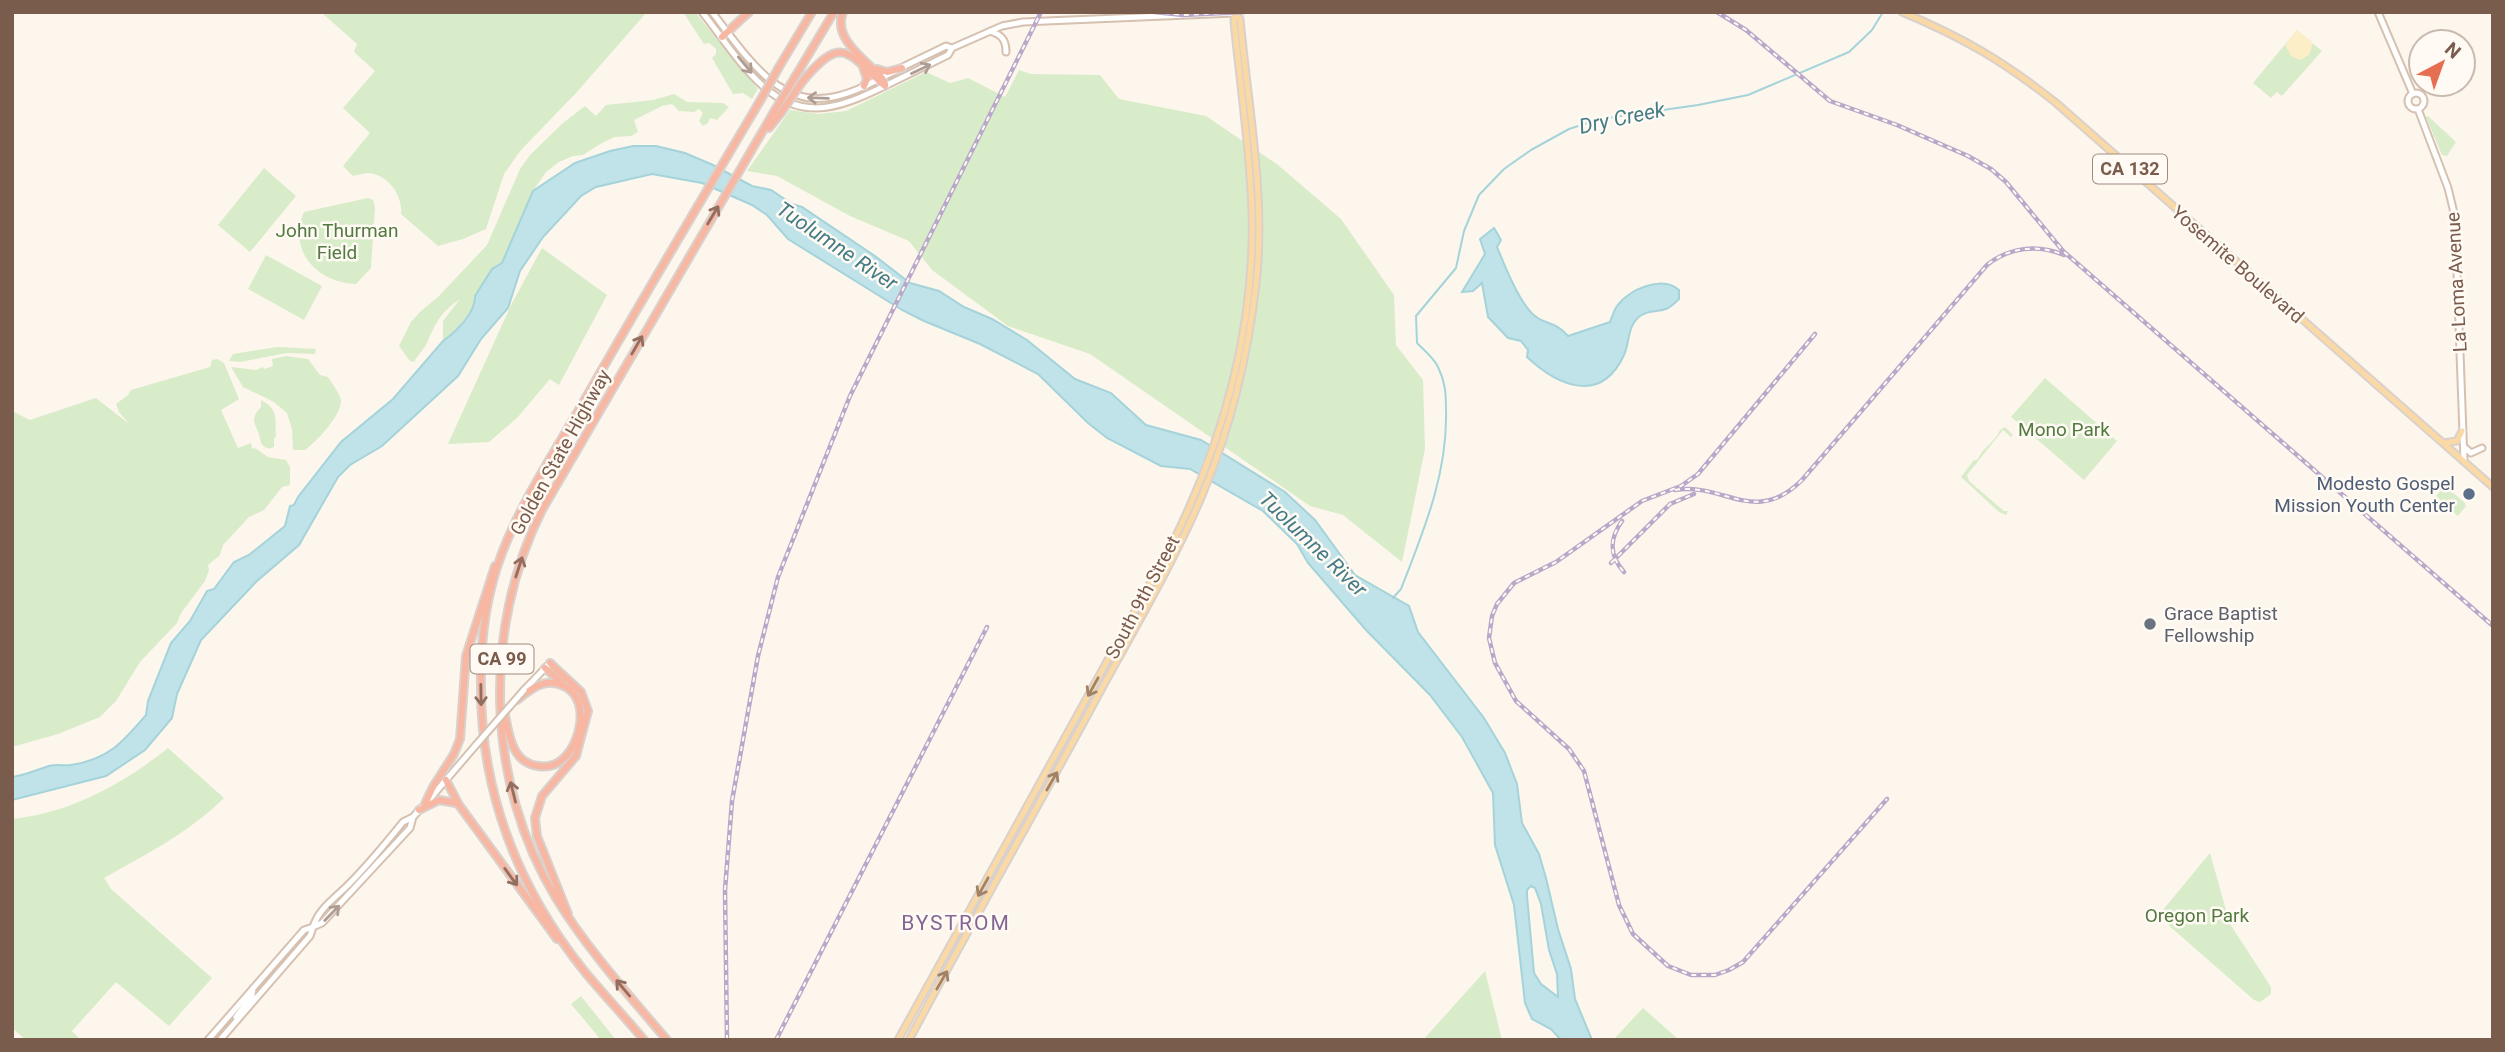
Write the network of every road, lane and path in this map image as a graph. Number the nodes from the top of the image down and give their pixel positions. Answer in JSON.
{"nodes":[{"id":1,"x":702,"y":12,"type":"edge"},
{"id":2,"x":712,"y":12,"type":"edge"},
{"id":3,"x":749,"y":12,"type":"edge"},
{"id":4,"x":809,"y":12,"type":"edge"},
{"id":5,"x":834,"y":12,"type":"edge"},
{"id":6,"x":843,"y":12,"type":"edge"},
{"id":7,"x":1235,"y":12,"type":"edge"},
{"id":8,"x":2378,"y":12,"type":"edge"},
{"id":9,"x":1903,"y":13,"type":"edge"},
{"id":10,"x":990,"y":32,"type":"junction"},
{"id":11,"x":725,"y":34,"type":"junction"},
{"id":12,"x":952,"y":48,"type":"junction"},
{"id":13,"x":1006,"y":52,"type":"dead end"},
{"id":14,"x":864,"y":61,"type":"junction"},
{"id":15,"x":902,"y":68,"type":"junction"},
{"id":16,"x":880,"y":79,"type":"junction"},
{"id":17,"x":2407,"y":80,"type":"edge"},
{"id":18,"x":864,"y":86,"type":"junction"},
{"id":19,"x":886,"y":86,"type":"junction"},
{"id":20,"x":2409,"y":98,"type":"edge"},
{"id":21,"x":2422,"y":98,"type":"edge"},
{"id":22,"x":2418,"y":109,"type":"junction"},
{"id":23,"x":778,"y":111,"type":"junction"},
{"id":24,"x":2462,"y":431,"type":"junction"},
{"id":25,"x":2442,"y":443,"type":"junction"},
{"id":26,"x":2462,"y":444,"type":"junction"},
{"id":27,"x":2482,"y":448,"type":"dead end"},
{"id":28,"x":2463,"y":461,"type":"junction"},
{"id":29,"x":2493,"y":487,"type":"edge"},
{"id":30,"x":501,"y":555,"type":"junction"},
{"id":31,"x":547,"y":665,"type":"junction"},
{"id":32,"x":500,"y":687,"type":"junction"},
{"id":33,"x":569,"y":689,"type":"junction"},
{"id":34,"x":525,"y":692,"type":"junction"},
{"id":35,"x":513,"y":703,"type":"joint"},
{"id":36,"x":446,"y":780,"type":"junction"},
{"id":37,"x":425,"y":804,"type":"junction"},
{"id":38,"x":459,"y":805,"type":"junction"},
{"id":39,"x":419,"y":810,"type":"junction"},
{"id":40,"x":570,"y":919,"type":"junction"},
{"id":41,"x":313,"y":927,"type":"junction"},
{"id":42,"x":585,"y":971,"type":"junction"},
{"id":43,"x":253,"y":988,"type":"junction"},
{"id":44,"x":231,"y":1027,"type":"junction"},
{"id":45,"x":208,"y":1040,"type":"edge"},
{"id":46,"x":220,"y":1040,"type":"edge"},
{"id":47,"x":644,"y":1040,"type":"edge"},
{"id":48,"x":667,"y":1040,"type":"edge"},
{"id":49,"x":898,"y":1040,"type":"edge"},
{"id":50,"x":909,"y":1040,"type":"edge"}],
"edges":[{"from":1,"to":11,"type":"main road"},
{"from":2,"to":11,"type":"main road"},
{"from":3,"to":11,"type":"highway"},
{"from":4,"to":30,"type":"highway","name":"Golden State Highway","number":"CA 99","bridge":true},
{"from":5,"to":23,"type":"highway","bridge":true},
{"from":6,"to":14,"type":"highway"},
{"from":7,"to":10,"type":"main road"},
{"from":7,"to":49,"type":"main road","name":"South 9th Street","one_way":true},
{"from":50,"to":7,"type":"main road","name":"South 9th Street","one_way":true},
{"from":8,"to":17,"type":"main road"},
{"from":9,"to":25,"type":"main road","name":"Yosemite Boulevard","number":"CA 132"},
{"from":10,"to":12,"type":"main road"},
{"from":10,"to":13,"type":"main road"},
{"from":18,"to":11,"type":"main road","one_way":true},
{"from":11,"to":19,"type":"main road","one_way":true},
{"from":12,"to":15,"type":"main road"},
{"from":19,"to":12,"type":"main road","one_way":true},
{"from":14,"to":15,"type":"highway"},
{"from":14,"to":16,"type":"highway"},
{"from":14,"to":18,"type":"highway"},
{"from":14,"to":23,"type":"highway","bridge":true},
{"from":15,"to":16,"type":"main road"},
{"from":16,"to":18,"type":"main road"},
{"from":16,"to":19,"type":"highway"},
{"from":20,"to":22,"type":"main road"},
{"from":21,"to":22,"type":"main road"},
{"from":22,"to":24,"type":"main road","name":"La Loma Avenue"},
{"from":32,"to":23,"type":"highway","name":"Golden State Highway","number":"CA 99","one_way":true},
{"from":24,"to":25,"type":"main road"},
{"from":24,"to":26,"type":"main road","name":"La Loma Avenue"},
{"from":25,"to":28,"type":"main road","name":"Yosemite Boulevard","number":"CA 132"},
{"from":26,"to":27,"type":"main road"},
{"from":26,"to":28,"type":"main road","name":"La Loma Avenue"},
{"from":28,"to":29,"type":"main road","name":"Yosemite Boulevard","number":"CA 132"},
{"from":30,"to":37,"type":"highway"},
{"from":30,"to":42,"type":"highway","name":"Golden State Highway","number":"CA 99","one_way":true},
{"from":31,"to":33,"type":"highway"},
{"from":31,"to":34,"type":"main road"},
{"from":31,"to":40,"type":"highway"},
{"from":32,"to":33,"type":"highway"},
{"from":40,"to":32,"type":"highway","name":"Golden State Highway","number":"CA 99","one_way":true},
{"from":33,"to":34,"type":"highway"},
{"from":34,"to":35,"type":"highway","bridge":true},
{"from":35,"to":36,"type":"main road","bridge":true},
{"from":36,"to":37,"type":"main road"},
{"from":36,"to":38,"type":"highway"},
{"from":37,"to":39,"type":"main road"},
{"from":38,"to":39,"type":"highway"},
{"from":38,"to":42,"type":"highway","one_way":true},
{"from":39,"to":41,"type":"main road"},
{"from":48,"to":40,"type":"highway","name":"Golden State Highway","number":"CA 99","one_way":true},
{"from":41,"to":43,"type":"main road"},
{"from":41,"to":44,"type":"main road"},
{"from":42,"to":47,"type":"highway","name":"Golden State Highway","number":"CA 99"},
{"from":43,"to":44,"type":"main road"},
{"from":43,"to":45,"type":"main road"},
{"from":44,"to":46,"type":"main road"}]}
